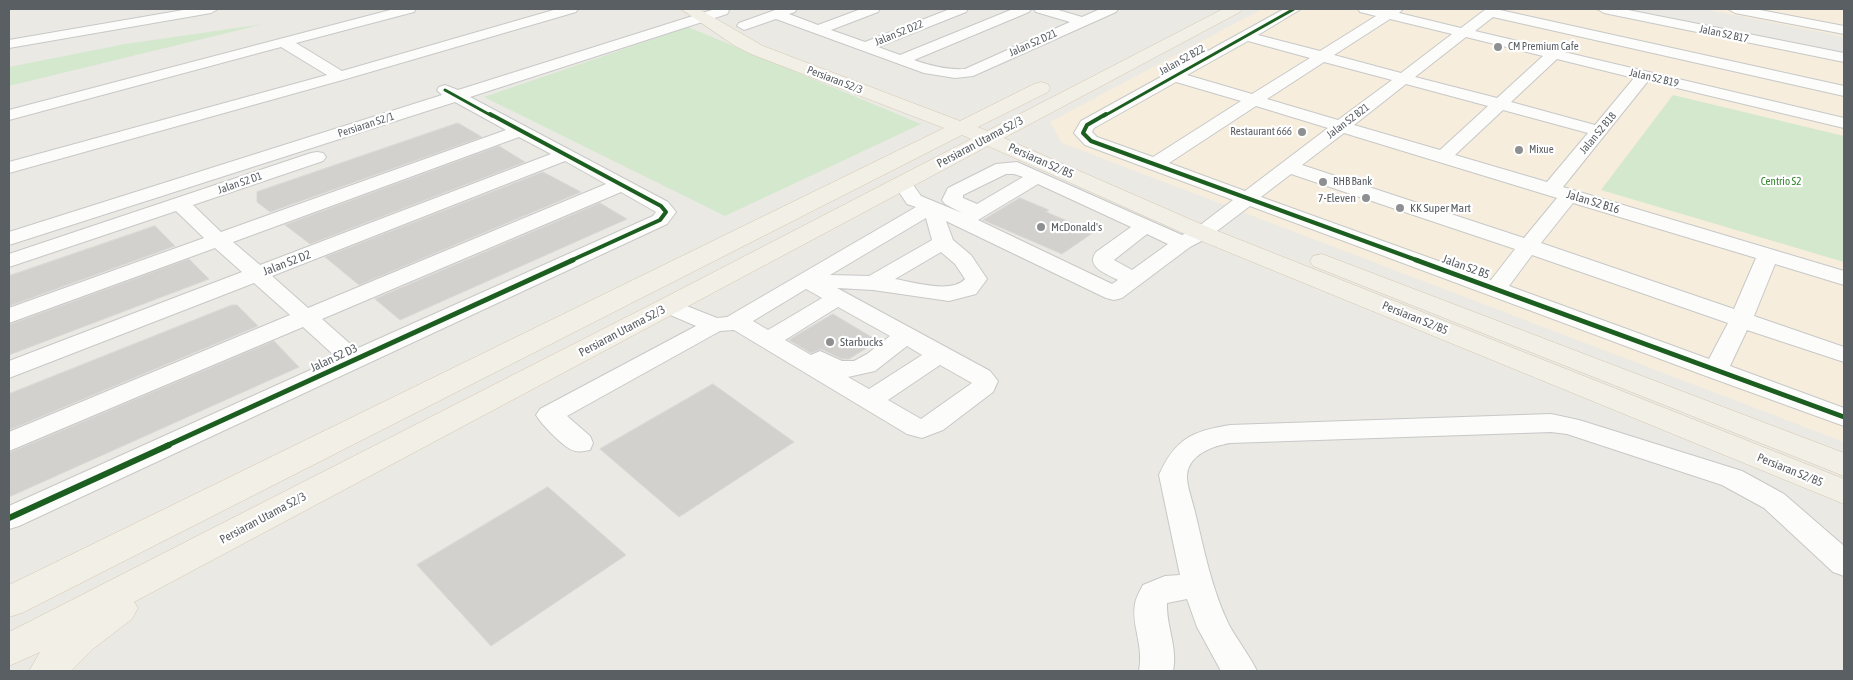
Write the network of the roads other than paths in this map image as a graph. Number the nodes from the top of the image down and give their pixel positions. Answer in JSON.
{"nodes":[{"id":1,"x":211,"y":9,"type":"edge"},
{"id":2,"x":409,"y":9,"type":"edge"},
{"id":3,"x":571,"y":9,"type":"edge"},
{"id":4,"x":874,"y":9,"type":"edge"},
{"id":5,"x":960,"y":9,"type":"edge"},
{"id":6,"x":1024,"y":9,"type":"edge"},
{"id":7,"x":1041,"y":9,"type":"edge"},
{"id":8,"x":1111,"y":9,"type":"edge"},
{"id":9,"x":1234,"y":9,"type":"edge"},
{"id":10,"x":1294,"y":9,"type":"edge"},
{"id":11,"x":1365,"y":9,"type":"edge"},
{"id":12,"x":1604,"y":9,"type":"edge"},
{"id":13,"x":1643,"y":9,"type":"edge"},
{"id":14,"x":721,"y":10,"type":"edge"},
{"id":15,"x":1492,"y":10,"type":"edge"},
{"id":16,"x":696,"y":11,"type":"edge"},
{"id":17,"x":1392,"y":11,"type":"edge"},
{"id":18,"x":791,"y":14,"type":"edge"},
{"id":19,"x":1732,"y":14,"type":"edge"},
{"id":20,"x":1082,"y":21,"type":"junction"},
{"id":21,"x":744,"y":26,"type":"junction"},
{"id":22,"x":1700,"y":28,"type":"junction"},
{"id":23,"x":817,"y":30,"type":"junction"},
{"id":24,"x":1844,"y":30,"type":"edge"},
{"id":25,"x":1464,"y":32,"type":"junction"},
{"id":26,"x":1246,"y":36,"type":"junction"},
{"id":27,"x":283,"y":42,"type":"junction"},
{"id":28,"x":1844,"y":42,"type":"edge"},
{"id":29,"x":9,"y":44,"type":"edge"},
{"id":30,"x":865,"y":47,"type":"junction"},
{"id":31,"x":1844,"y":50,"type":"edge"},
{"id":32,"x":1554,"y":54,"type":"junction"},
{"id":33,"x":1680,"y":54,"type":"junction"},
{"id":34,"x":1322,"y":57,"type":"junction"},
{"id":35,"x":1844,"y":58,"type":"edge"},
{"id":36,"x":901,"y":60,"type":"junction"},
{"id":37,"x":340,"y":76,"type":"junction"},
{"id":38,"x":1174,"y":76,"type":"junction"},
{"id":39,"x":1653,"y":77,"type":"junction"},
{"id":40,"x":1059,"y":79,"type":"dead end"},
{"id":41,"x":1404,"y":79,"type":"junction"},
{"id":42,"x":1842,"y":86,"type":"edge"},
{"id":43,"x":457,"y":97,"type":"junction"},
{"id":44,"x":1254,"y":101,"type":"junction"},
{"id":45,"x":1498,"y":104,"type":"junction"},
{"id":46,"x":9,"y":116,"type":"edge"},
{"id":47,"x":1028,"y":116,"type":"junction"},
{"id":48,"x":1824,"y":118,"type":"junction"},
{"id":49,"x":1844,"y":123,"type":"edge"},
{"id":50,"x":1341,"y":127,"type":"junction"},
{"id":51,"x":519,"y":131,"type":"junction"},
{"id":52,"x":1599,"y":131,"type":"junction"},
{"id":53,"x":1083,"y":133,"type":"joint"},
{"id":54,"x":978,"y":134,"type":"junction"},
{"id":55,"x":1034,"y":148,"type":"junction"},
{"id":56,"x":565,"y":155,"type":"junction"},
{"id":57,"x":1443,"y":157,"type":"junction"},
{"id":58,"x":1155,"y":164,"type":"junction"},
{"id":59,"x":1288,"y":167,"type":"junction"},
{"id":60,"x":9,"y":168,"type":"edge"},
{"id":61,"x":1037,"y":177,"type":"junction"},
{"id":62,"x":902,"y":183,"type":"junction"},
{"id":63,"x":620,"y":185,"type":"junction"},
{"id":64,"x":1560,"y":192,"type":"junction"},
{"id":65,"x":1247,"y":198,"type":"junction"},
{"id":66,"x":180,"y":204,"type":"junction"},
{"id":67,"x":932,"y":206,"type":"junction"},
{"id":68,"x":970,"y":216,"type":"junction"},
{"id":69,"x":1145,"y":226,"type":"junction"},
{"id":70,"x":9,"y":228,"type":"edge"},
{"id":71,"x":1201,"y":233,"type":"junction"},
{"id":72,"x":9,"y":239,"type":"edge"},
{"id":73,"x":218,"y":240,"type":"junction"},
{"id":74,"x":943,"y":242,"type":"junction"},
{"id":75,"x":1528,"y":246,"type":"junction"},
{"id":76,"x":1768,"y":255,"type":"junction"},
{"id":77,"x":9,"y":261,"type":"edge"},
{"id":78,"x":257,"y":274,"type":"junction"},
{"id":79,"x":1844,"y":278,"type":"edge"},
{"id":80,"x":1134,"y":279,"type":"junction"},
{"id":81,"x":807,"y":280,"type":"junction"},
{"id":82,"x":873,"y":283,"type":"junction"},
{"id":83,"x":1496,"y":289,"type":"junction"},
{"id":84,"x":838,"y":298,"type":"junction"},
{"id":85,"x":669,"y":306,"type":"junction"},
{"id":86,"x":9,"y":316,"type":"edge"},
{"id":87,"x":306,"y":317,"type":"junction"},
{"id":88,"x":1741,"y":319,"type":"junction"},
{"id":89,"x":727,"y":323,"type":"junction"},
{"id":90,"x":906,"y":335,"type":"junction"},
{"id":91,"x":774,"y":336,"type":"junction"},
{"id":92,"x":940,"y":354,"type":"junction"},
{"id":93,"x":1844,"y":355,"type":"edge"},
{"id":94,"x":354,"y":360,"type":"junction"},
{"id":95,"x":9,"y":370,"type":"edge"},
{"id":96,"x":1714,"y":371,"type":"junction"},
{"id":97,"x":869,"y":401,"type":"junction"},
{"id":98,"x":1844,"y":417,"type":"edge"},
{"id":99,"x":9,"y":442,"type":"edge"},
{"id":100,"x":580,"y":443,"type":"dead end"},
{"id":101,"x":1844,"y":465,"type":"edge"},
{"id":102,"x":1844,"y":492,"type":"edge"},
{"id":103,"x":9,"y":518,"type":"edge"},
{"id":104,"x":189,"y":556,"type":"junction"},
{"id":105,"x":1844,"y":564,"type":"edge"},
{"id":106,"x":1198,"y":585,"type":"junction"},
{"id":107,"x":9,"y":602,"type":"edge"},
{"id":108,"x":9,"y":650,"type":"edge"},
{"id":109,"x":49,"y":671,"type":"edge"},
{"id":110,"x":1156,"y":671,"type":"edge"},
{"id":111,"x":1240,"y":671,"type":"edge"}],
"edges":[{"from":1,"to":29,"type":"street"},
{"from":2,"to":27,"type":"street"},
{"from":3,"to":37,"type":"street"},
{"from":4,"to":23,"type":"street"},
{"from":5,"to":30,"type":"street","name":"Jalan S2 D22"},
{"from":6,"to":36,"type":"street"},
{"from":7,"to":20,"type":"street"},
{"from":8,"to":20,"type":"street","name":"Jalan S2 D21"},
{"from":9,"to":47,"type":"main road","name":"Persiaran Utama S2/3"},
{"from":10,"to":26,"type":"street","name":"Jalan S2 B22"},
{"from":11,"to":17,"type":"street","name":"Jalan S2 B19"},
{"from":12,"to":22,"type":"street","name":"Jalan S2 B17"},
{"from":13,"to":31,"type":"street"},
{"from":14,"to":16,"type":"street","name":"Persiaran S2/1"},
{"from":14,"to":21,"type":"main road"},
{"from":15,"to":25,"type":"street","name":"Jalan S2 B21"},
{"from":15,"to":33,"type":"street"},
{"from":16,"to":43,"type":"street","name":"Persiaran S2/1"},
{"from":16,"to":54,"type":"main road","name":"Persiaran S2/3"},
{"from":17,"to":25,"type":"street","name":"Jalan S2 B19"},
{"from":17,"to":34,"type":"street"},
{"from":18,"to":21,"type":"street"},
{"from":18,"to":23,"type":"street"},
{"from":19,"to":24,"type":"street"},
{"from":19,"to":28,"type":"street"},
{"from":20,"to":36,"type":"street","name":"Jalan S2 D21"},
{"from":21,"to":54,"type":"main road"},
{"from":22,"to":33,"type":"street","name":"Jalan S2 B18"},
{"from":22,"to":35,"type":"street","name":"Jalan S2 B17"},
{"from":23,"to":30,"type":"street"},
{"from":25,"to":32,"type":"street","name":"Jalan S2 B19"},
{"from":25,"to":41,"type":"street","name":"Jalan S2 B21"},
{"from":26,"to":34,"type":"street"},
{"from":26,"to":38,"type":"street","name":"Jalan S2 B22"},
{"from":27,"to":37,"type":"street"},
{"from":27,"to":46,"type":"street"},
{"from":30,"to":36,"type":"street"},
{"from":32,"to":39,"type":"street","name":"Jalan S2 B19"},
{"from":32,"to":45,"type":"street"},
{"from":33,"to":39,"type":"street","name":"Jalan S2 B18"},
{"from":33,"to":42,"type":"street"},
{"from":34,"to":41,"type":"street"},
{"from":34,"to":44,"type":"street"},
{"from":37,"to":60,"type":"street"},
{"from":38,"to":44,"type":"street","name":"Jalan S2 B16"},
{"from":38,"to":53,"type":"street","name":"Jalan S2 B22"},
{"from":39,"to":48,"type":"street","name":"Jalan S2 B19"},
{"from":39,"to":52,"type":"street","name":"Jalan S2 B18"},
{"from":40,"to":54,"type":"main road","name":"Persiaran Utama S2/3"},
{"from":41,"to":45,"type":"street"},
{"from":41,"to":50,"type":"street","name":"Jalan S2 B21"},
{"from":42,"to":48,"type":"street"},
{"from":43,"to":51,"type":"street"},
{"from":43,"to":66,"type":"street","name":"Jalan S2 D1"},
{"from":43,"to":70,"type":"street","name":"Persiaran S2/1"},
{"from":43,"to":72,"type":"street","name":"Persiaran S2/1"},
{"from":44,"to":50,"type":"street","name":"Jalan S2 B16"},
{"from":44,"to":58,"type":"street"},
{"from":45,"to":52,"type":"street"},
{"from":45,"to":57,"type":"street"},
{"from":47,"to":54,"type":"main road","name":"Persiaran Utama S2/3"},
{"from":47,"to":55,"type":"main road"},
{"from":48,"to":49,"type":"street","name":"Jalan S2 B19"},
{"from":50,"to":57,"type":"street","name":"Jalan S2 B16"},
{"from":50,"to":59,"type":"street","name":"Jalan S2 B21"},
{"from":51,"to":56,"type":"street"},
{"from":51,"to":73,"type":"street"},
{"from":52,"to":64,"type":"street","name":"Jalan S2 B18"},
{"from":53,"to":58,"type":"street","name":"Jalan S2 B5"},
{"from":54,"to":55,"type":"main road","name":"Persiaran S2/B5"},
{"from":54,"to":55,"type":"main road"},
{"from":54,"to":62,"type":"main road","name":"Persiaran Utama S2/3"},
{"from":54,"to":107,"type":"main road","name":"Persiaran Utama S2/3"},
{"from":55,"to":71,"type":"main road","name":"Persiaran S2/B5"},
{"from":56,"to":63,"type":"street"},
{"from":56,"to":78,"type":"street","name":"Jalan S2 D2"},
{"from":57,"to":64,"type":"street","name":"Jalan S2 B16"},
{"from":58,"to":65,"type":"street","name":"Jalan S2 B5"},
{"from":59,"to":65,"type":"street","name":"Jalan S2 B21"},
{"from":59,"to":75,"type":"street"},
{"from":61,"to":68,"type":"street"},
{"from":61,"to":68,"type":"street"},
{"from":61,"to":69,"type":"street"},
{"from":62,"to":67,"type":"street"},
{"from":62,"to":85,"type":"main road","name":"Persiaran Utama S2/3"},
{"from":63,"to":87,"type":"street"},
{"from":63,"to":94,"type":"street","name":"Jalan S2 D3"},
{"from":64,"to":75,"type":"street","name":"Jalan S2 B18"},
{"from":64,"to":76,"type":"street","name":"Jalan S2 B16"},
{"from":65,"to":71,"type":"street","name":"Jalan S2 B21"},
{"from":65,"to":83,"type":"street","name":"Jalan S2 B5"},
{"from":66,"to":73,"type":"street"},
{"from":66,"to":77,"type":"street","name":"Jalan S2 D1"},
{"from":67,"to":68,"type":"street"},
{"from":67,"to":74,"type":"street"},
{"from":67,"to":81,"type":"street"},
{"from":68,"to":80,"type":"street","name":"Jalan S2 B21"},
{"from":69,"to":71,"type":"street"},
{"from":69,"to":80,"type":"street"},
{"from":71,"to":80,"type":"street","name":"Jalan S2 B21"},
{"from":71,"to":101,"type":"main road","name":"Persiaran S2/B5"},
{"from":71,"to":102,"type":"main road","name":"Persiaran S2/B5"},
{"from":73,"to":78,"type":"street"},
{"from":73,"to":86,"type":"street"},
{"from":74,"to":82,"type":"street"},
{"from":74,"to":82,"type":"street"},
{"from":75,"to":83,"type":"street","name":"Jalan S2 B18"},
{"from":75,"to":88,"type":"street"},
{"from":76,"to":79,"type":"street","name":"Jalan S2 B16"},
{"from":76,"to":88,"type":"street"},
{"from":78,"to":87,"type":"street"},
{"from":78,"to":95,"type":"street","name":"Jalan S2 D2"},
{"from":81,"to":82,"type":"street"},
{"from":81,"to":84,"type":"street"},
{"from":81,"to":89,"type":"street"},
{"from":83,"to":96,"type":"street","name":"Jalan S2 B5"},
{"from":84,"to":90,"type":"street"},
{"from":84,"to":91,"type":"street"},
{"from":85,"to":89,"type":"street"},
{"from":85,"to":104,"type":"main road","name":"Persiaran Utama S2/3"},
{"from":87,"to":94,"type":"street"},
{"from":87,"to":99,"type":"street"},
{"from":88,"to":93,"type":"street"},
{"from":88,"to":96,"type":"street"},
{"from":89,"to":91,"type":"street"},
{"from":89,"to":100,"type":"street"},
{"from":90,"to":91,"type":"street"},
{"from":90,"to":92,"type":"street"},
{"from":91,"to":97,"type":"street"},
{"from":92,"to":97,"type":"street"},
{"from":92,"to":97,"type":"street"},
{"from":94,"to":103,"type":"street","name":"Jalan S2 D3"},
{"from":96,"to":98,"type":"street","name":"Jalan S2 B5"},
{"from":104,"to":108,"type":"main road","name":"Persiaran Utama S2/3"},
{"from":104,"to":109,"type":"main road"},
{"from":105,"to":106,"type":"street"},
{"from":106,"to":110,"type":"street"},
{"from":106,"to":111,"type":"street"}]}
